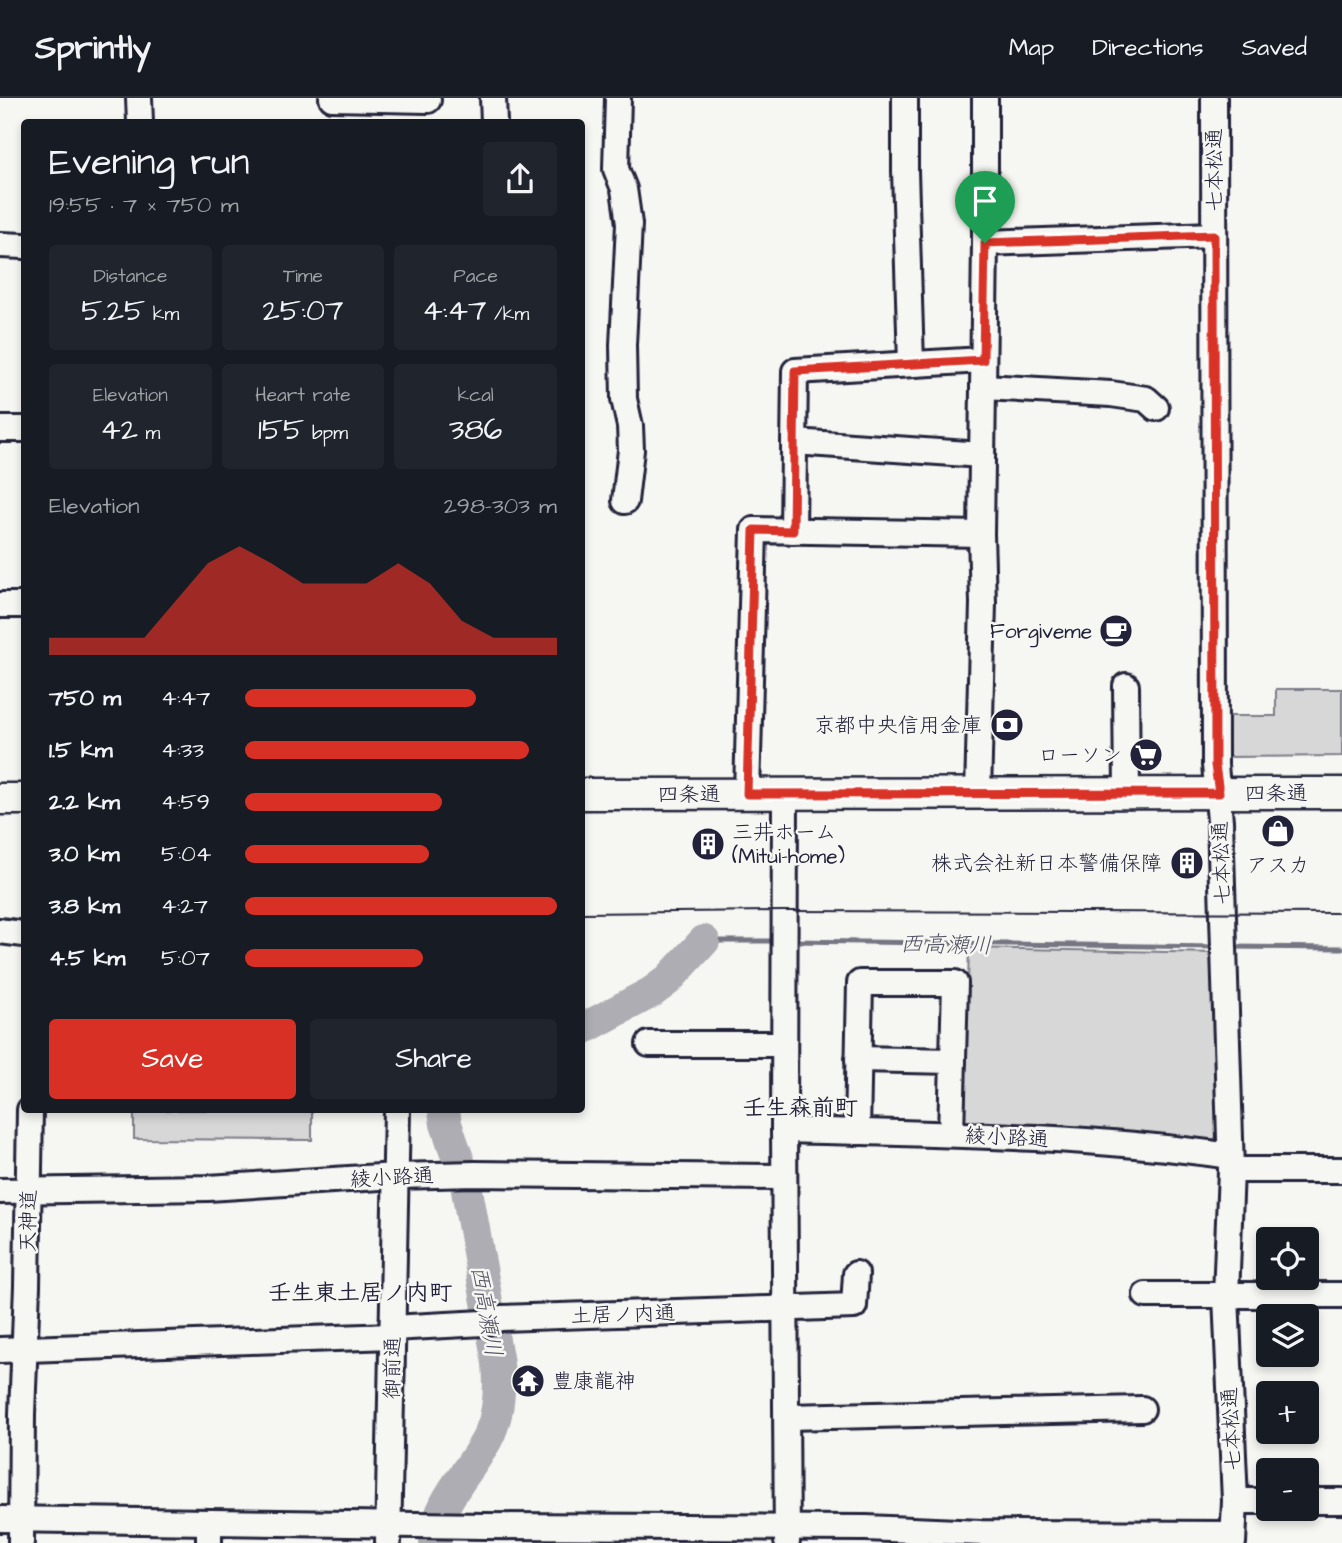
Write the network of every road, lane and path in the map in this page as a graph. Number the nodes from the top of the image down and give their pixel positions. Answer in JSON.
{"nodes":[{"id":1,"x":139,"y":98,"type":"edge"},
{"id":2,"x":332,"y":98,"type":"edge"},
{"id":3,"x":493,"y":98,"type":"edge"},
{"id":4,"x":618,"y":98,"type":"edge"},
{"id":5,"x":905,"y":98,"type":"edge"},
{"id":6,"x":985,"y":98,"type":"edge"},
{"id":7,"x":1214,"y":98,"type":"edge"},
{"id":8,"x":428,"y":107,"type":"edge"},
{"id":9,"x":139,"y":119,"type":"edge"},
{"id":10,"x":494,"y":119,"type":"edge"},
{"id":11,"x":1214,"y":235,"type":"junction"},
{"id":12,"x":985,"y":243,"type":"junction"},
{"id":13,"x":0,"y":245,"type":"edge"},
{"id":14,"x":21,"y":246,"type":"edge"},
{"id":15,"x":983,"y":360,"type":"junction"},
{"id":16,"x":911,"y":363,"type":"junction"},
{"id":17,"x":983,"y":387,"type":"junction"},
{"id":18,"x":1156,"y":408,"type":"dead end"},
{"id":19,"x":0,"y":429,"type":"edge"},
{"id":20,"x":21,"y":429,"type":"edge"},
{"id":21,"x":794,"y":442,"type":"junction"},
{"id":22,"x":982,"y":455,"type":"junction"},
{"id":23,"x":625,"y":501,"type":"dead end"},
{"id":24,"x":793,"y":531,"type":"junction"},
{"id":25,"x":981,"y":534,"type":"junction"},
{"id":26,"x":0,"y":605,"type":"edge"},
{"id":27,"x":21,"y":605,"type":"edge"},
{"id":28,"x":1126,"y":687,"type":"dead end"},
{"id":29,"x":1127,"y":793,"type":"junction"},
{"id":30,"x":1219,"y":793,"type":"junction"},
{"id":31,"x":1342,"y":793,"type":"edge"},
{"id":32,"x":585,"y":794,"type":"edge"},
{"id":33,"x":747,"y":794,"type":"junction"},
{"id":34,"x":785,"y":794,"type":"junction"},
{"id":35,"x":978,"y":794,"type":"junction"},
{"id":36,"x":0,"y":799,"type":"edge"},
{"id":37,"x":21,"y":799,"type":"edge"},
{"id":38,"x":0,"y":931,"type":"edge"},
{"id":39,"x":21,"y":934,"type":"edge"},
{"id":40,"x":649,"y":1044,"type":"dead end"},
{"id":41,"x":783,"y":1044,"type":"junction"},
{"id":42,"x":858,"y":1059,"type":"junction"},
{"id":43,"x":953,"y":1061,"type":"junction"},
{"id":44,"x":30,"y":1113,"type":"edge"},
{"id":45,"x":397,"y":1113,"type":"edge"},
{"id":46,"x":783,"y":1130,"type":"junction"},
{"id":47,"x":857,"y":1132,"type":"junction"},
{"id":48,"x":951,"y":1134,"type":"junction"},
{"id":49,"x":1231,"y":1163,"type":"junction"},
{"id":50,"x":1342,"y":1170,"type":"edge"},
{"id":51,"x":396,"y":1176,"type":"junction"},
{"id":52,"x":784,"y":1177,"type":"junction"},
{"id":53,"x":0,"y":1191,"type":"edge"},
{"id":54,"x":28,"y":1191,"type":"junction"},
{"id":55,"x":856,"y":1274,"type":"dead end"},
{"id":56,"x":1146,"y":1295,"type":"dead end"},
{"id":57,"x":1342,"y":1295,"type":"edge"},
{"id":58,"x":1226,"y":1296,"type":"junction"},
{"id":59,"x":786,"y":1308,"type":"junction"},
{"id":60,"x":392,"y":1332,"type":"junction"},
{"id":61,"x":12,"y":1350,"type":"edge"},
{"id":62,"x":1142,"y":1409,"type":"dead end"},
{"id":63,"x":787,"y":1417,"type":"junction"},
{"id":64,"x":10,"y":1461,"type":"edge"},
{"id":65,"x":1234,"y":1501,"type":"junction"},
{"id":66,"x":1256,"y":1501,"type":"edge"},
{"id":67,"x":1319,"y":1501,"type":"edge"},
{"id":68,"x":1342,"y":1501,"type":"edge"},
{"id":69,"x":14,"y":1527,"type":"edge"},
{"id":70,"x":209,"y":1532,"type":"edge"},
{"id":71,"x":388,"y":1533,"type":"edge"},
{"id":72,"x":484,"y":1534,"type":"edge"},
{"id":73,"x":787,"y":1535,"type":"edge"},
{"id":74,"x":1233,"y":1538,"type":"edge"},
{"id":75,"x":1135,"y":1539,"type":"edge"}],
"edges":[{"from":1,"to":9,"type":"street"},
{"from":2,"to":8,"type":"street"},
{"from":3,"to":10,"type":"street"},
{"from":4,"to":23,"type":"street"},
{"from":5,"to":16,"type":"street"},
{"from":6,"to":12,"type":"street"},
{"from":7,"to":11,"type":"street","name":"七本松通"},
{"from":11,"to":12,"type":"street"},
{"from":11,"to":30,"type":"street","name":"七本松通"},
{"from":12,"to":15,"type":"street"},
{"from":13,"to":14,"type":"street"},
{"from":15,"to":16,"type":"street"},
{"from":15,"to":17,"type":"street"},
{"from":16,"to":21,"type":"street"},
{"from":17,"to":18,"type":"street"},
{"from":17,"to":22,"type":"street"},
{"from":19,"to":20,"type":"street"},
{"from":21,"to":22,"type":"street"},
{"from":21,"to":24,"type":"street"},
{"from":22,"to":25,"type":"street"},
{"from":24,"to":25,"type":"street"},
{"from":24,"to":33,"type":"street"},
{"from":25,"to":35,"type":"street"},
{"from":26,"to":27,"type":"street"},
{"from":28,"to":29,"type":"street"},
{"from":29,"to":30,"type":"main road","name":"四条通"},
{"from":29,"to":35,"type":"main road","name":"四条通"},
{"from":30,"to":31,"type":"main road","name":"四条通"},
{"from":30,"to":49,"type":"street","name":"七本松通"},
{"from":32,"to":33,"type":"main road","name":"四条通"},
{"from":33,"to":34,"type":"main road","name":"四条通"},
{"from":34,"to":35,"type":"main road","name":"四条通"},
{"from":34,"to":41,"type":"street"},
{"from":36,"to":37,"type":"main road"},
{"from":38,"to":39,"type":"street"},
{"from":40,"to":41,"type":"street"},
{"from":41,"to":46,"type":"street"},
{"from":42,"to":43,"type":"street"},
{"from":42,"to":43,"type":"street"},
{"from":42,"to":47,"type":"street"},
{"from":43,"to":48,"type":"street"},
{"from":44,"to":54,"type":"street","name":"天神道"},
{"from":45,"to":51,"type":"street","name":"御前通"},
{"from":46,"to":47,"type":"street","name":"綾小路通"},
{"from":46,"to":52,"type":"street"},
{"from":47,"to":48,"type":"street","name":"綾小路通"},
{"from":48,"to":49,"type":"street","name":"綾小路通"},
{"from":49,"to":50,"type":"street","name":"綾小路通"},
{"from":49,"to":58,"type":"street","name":"七本松通"},
{"from":51,"to":52,"type":"street","name":"綾小路通"},
{"from":51,"to":54,"type":"street","name":"綾小路通"},
{"from":51,"to":60,"type":"street","name":"御前通"},
{"from":52,"to":59,"type":"street"},
{"from":53,"to":54,"type":"street","name":"綾小路通"},
{"from":54,"to":61,"type":"street","name":"天神道"},
{"from":55,"to":59,"type":"street","name":"土居ノ内通"},
{"from":56,"to":58,"type":"street"},
{"from":57,"to":58,"type":"street"},
{"from":58,"to":65,"type":"street","name":"七本松通"},
{"from":59,"to":60,"type":"street","name":"土居ノ内通"},
{"from":59,"to":63,"type":"street"},
{"from":60,"to":61,"type":"street","name":"土居ノ内通"},
{"from":60,"to":71,"type":"street","name":"御前通"},
{"from":61,"to":64,"type":"street","name":"天神道"},
{"from":62,"to":63,"type":"street"},
{"from":63,"to":73,"type":"street"},
{"from":64,"to":69,"type":"street","name":"天神道"},
{"from":65,"to":66,"type":"street"},
{"from":65,"to":74,"type":"street","name":"七本松通"},
{"from":67,"to":68,"type":"street"},
{"from":69,"to":70,"type":"street"},
{"from":70,"to":71,"type":"street"},
{"from":71,"to":72,"type":"street"},
{"from":72,"to":73,"type":"street"},
{"from":73,"to":75,"type":"street"},
{"from":74,"to":75,"type":"street"}]}
